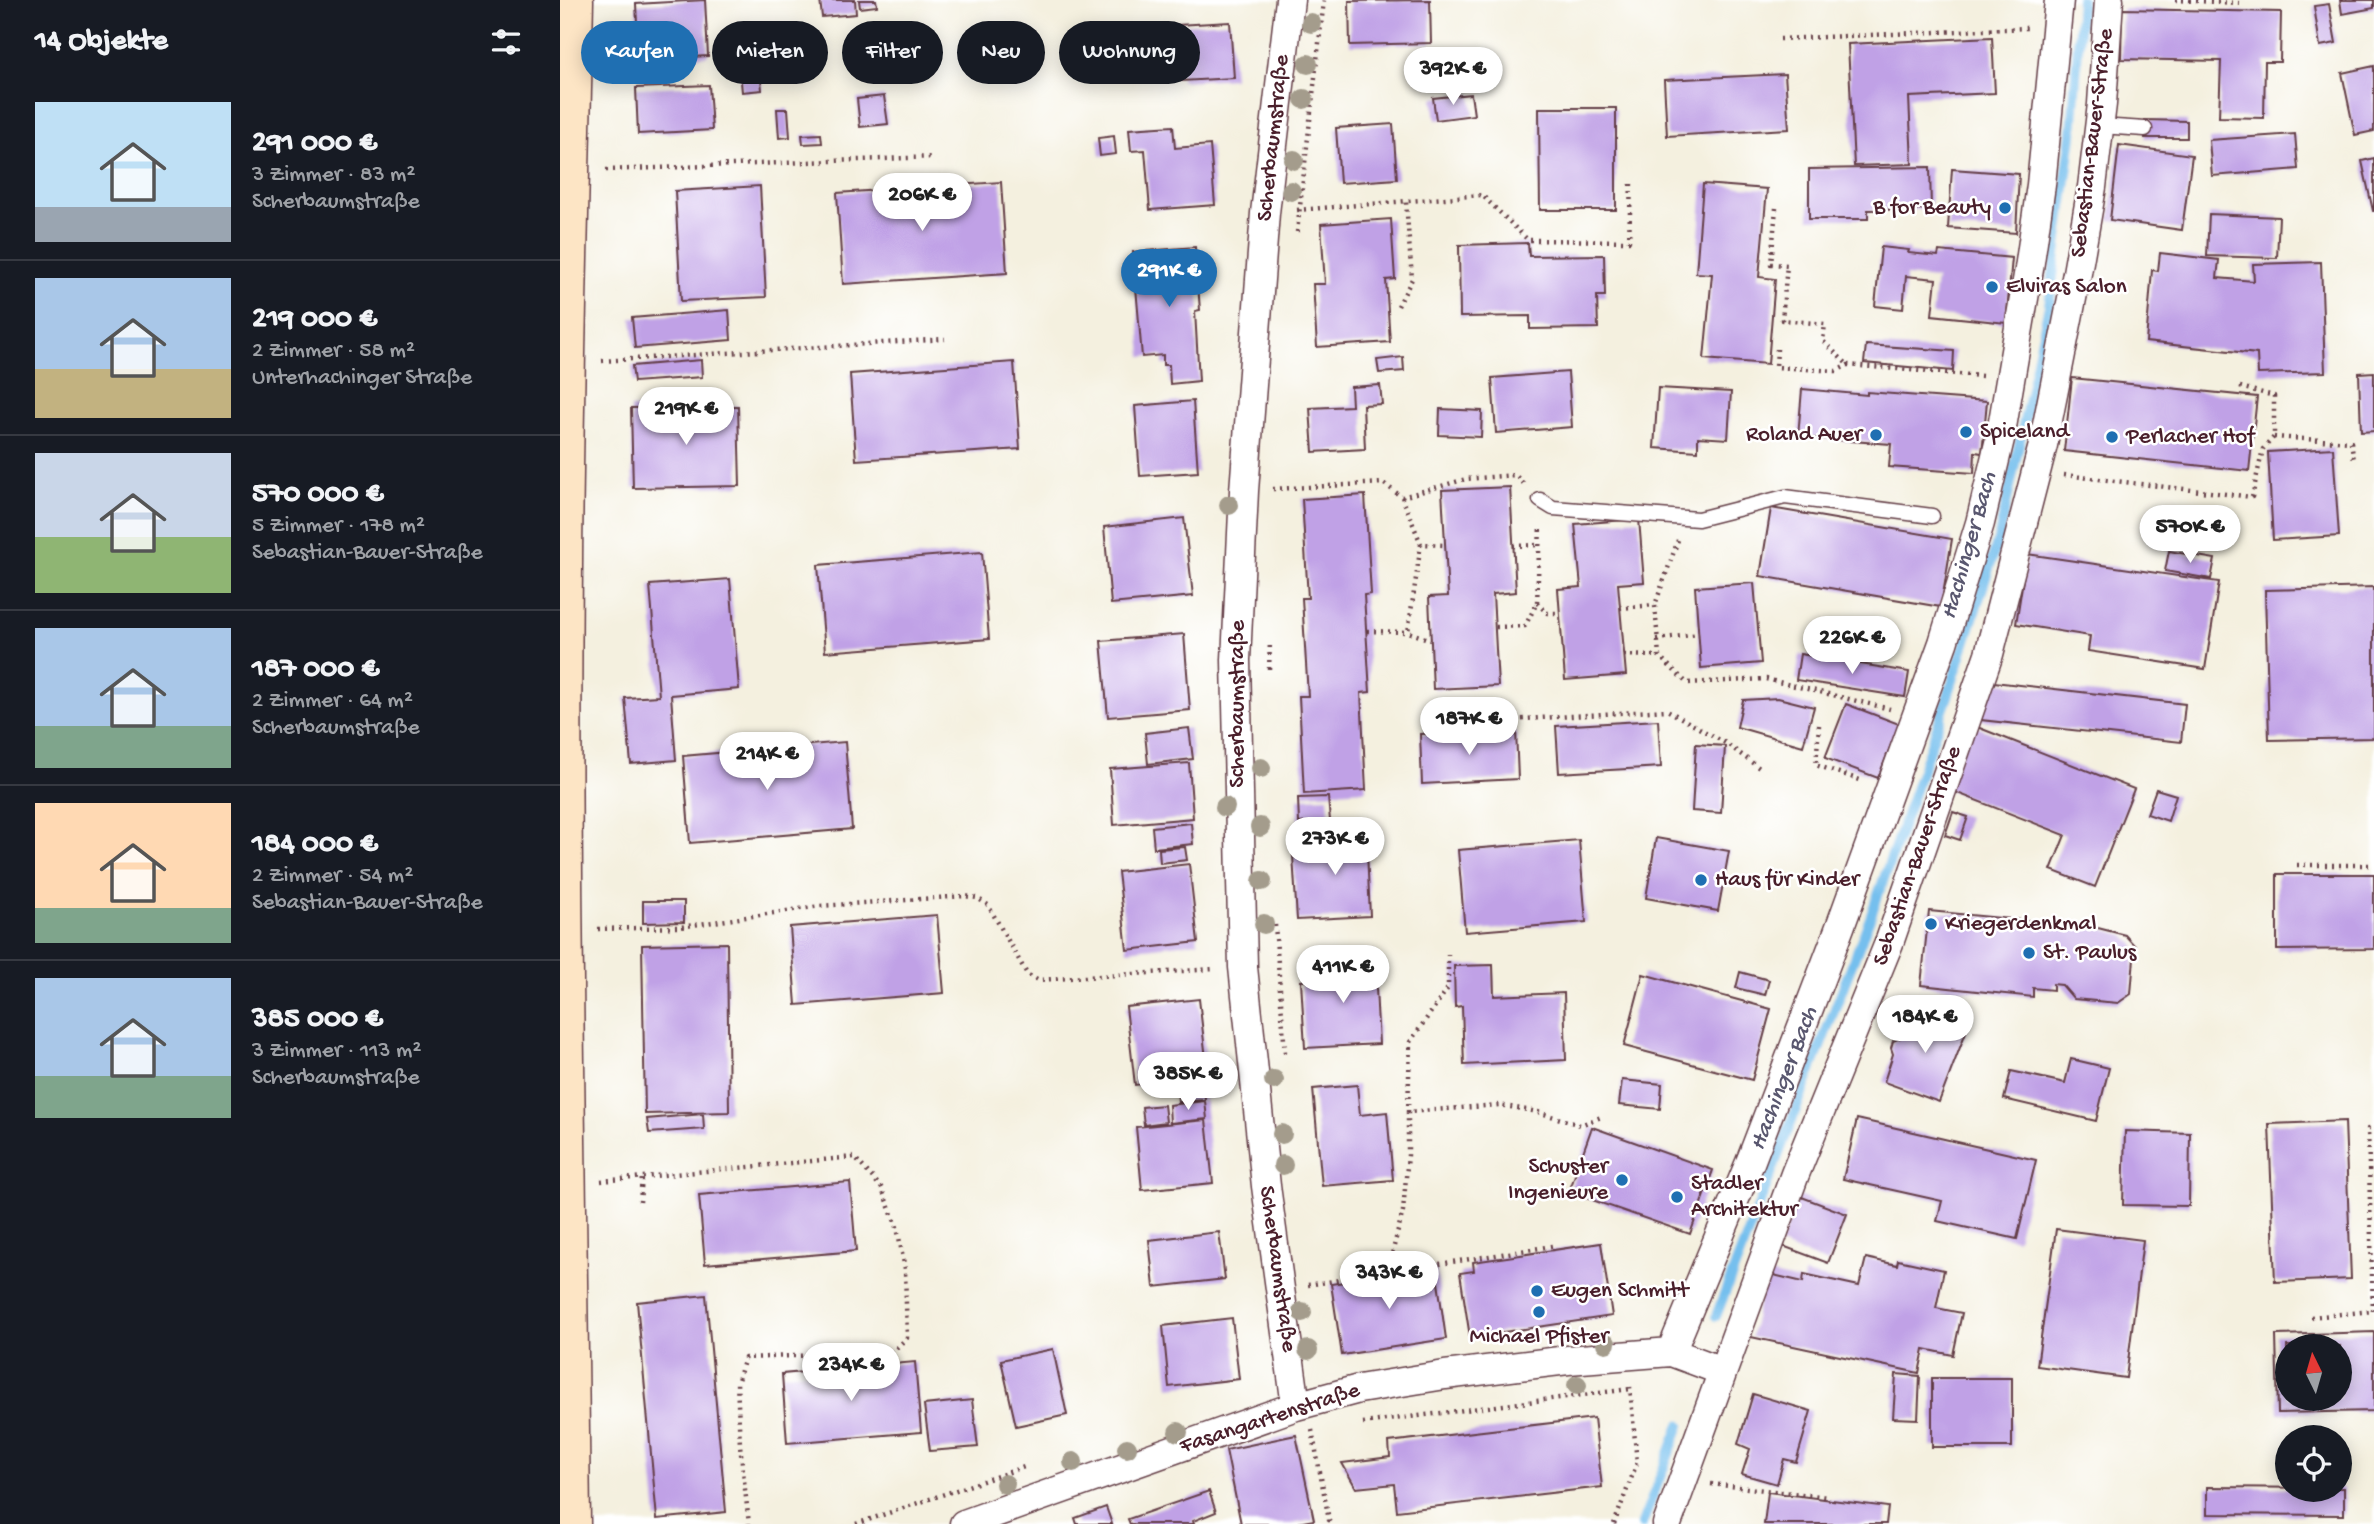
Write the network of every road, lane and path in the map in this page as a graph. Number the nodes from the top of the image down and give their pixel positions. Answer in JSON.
{"nodes":[{"id":1,"x":575,"y":0,"type":"edge"},
{"id":2,"x":1290,"y":0,"type":"edge"},
{"id":3,"x":1324,"y":0,"type":"edge"},
{"id":4,"x":2109,"y":0,"type":"edge"},
{"id":5,"x":2175,"y":0,"type":"edge"},
{"id":6,"x":2239,"y":3,"type":"dead end"},
{"id":7,"x":2057,"y":13,"type":"edge"},
{"id":8,"x":1780,"y":39,"type":"dead end"},
{"id":9,"x":2099,"y":126,"type":"junction"},
{"id":10,"x":2145,"y":129,"type":"dead end"},
{"id":11,"x":933,"y":157,"type":"dead end"},
{"id":12,"x":605,"y":170,"type":"dead end"},
{"id":13,"x":1631,"y":183,"type":"dead end"},
{"id":14,"x":1406,"y":202,"type":"junction"},
{"id":15,"x":1776,"y":208,"type":"dead end"},
{"id":16,"x":1299,"y":210,"type":"junction"},
{"id":17,"x":1265,"y":213,"type":"junction"},
{"id":18,"x":1296,"y":237,"type":"dead end"},
{"id":19,"x":1398,"y":306,"type":"dead end"},
{"id":20,"x":945,"y":339,"type":"dead end"},
{"id":21,"x":1777,"y":349,"type":"dead end"},
{"id":22,"x":601,"y":361,"type":"dead end"},
{"id":23,"x":1848,"y":365,"type":"junction"},
{"id":24,"x":2011,"y":379,"type":"junction"},
{"id":25,"x":2239,"y":387,"type":"dead end"},
{"id":26,"x":2274,"y":437,"type":"junction"},
{"id":27,"x":2354,"y":460,"type":"dead end"},
{"id":28,"x":2036,"y":472,"type":"junction"},
{"id":29,"x":1276,"y":478,"type":"dead end"},
{"id":30,"x":562,"y":485,"type":"edge"},
{"id":31,"x":1281,"y":489,"type":"dead end"},
{"id":32,"x":1402,"y":497,"type":"junction"},
{"id":33,"x":1540,"y":500,"type":"junction"},
{"id":34,"x":1275,"y":502,"type":"dead end"},
{"id":35,"x":1931,"y":516,"type":"dead end"},
{"id":36,"x":1698,"y":519,"type":"junction"},
{"id":37,"x":1421,"y":544,"type":"junction"},
{"id":38,"x":1445,"y":545,"type":"dead end"},
{"id":39,"x":1538,"y":545,"type":"junction"},
{"id":40,"x":1513,"y":546,"type":"dead end"},
{"id":41,"x":1537,"y":603,"type":"junction"},
{"id":42,"x":1655,"y":605,"type":"junction"},
{"id":43,"x":1620,"y":608,"type":"dead end"},
{"id":44,"x":1559,"y":613,"type":"dead end"},
{"id":45,"x":1496,"y":627,"type":"dead end"},
{"id":46,"x":1367,"y":631,"type":"dead end"},
{"id":47,"x":1408,"y":632,"type":"junction"},
{"id":48,"x":1699,"y":634,"type":"dead end"},
{"id":49,"x":1657,"y":639,"type":"junction"},
{"id":50,"x":1270,"y":640,"type":"dead end"},
{"id":51,"x":1431,"y":640,"type":"dead end"},
{"id":52,"x":1966,"y":648,"type":"junction"},
{"id":53,"x":1624,"y":655,"type":"dead end"},
{"id":54,"x":1659,"y":656,"type":"junction"},
{"id":55,"x":1269,"y":680,"type":"dead end"},
{"id":56,"x":1899,"y":711,"type":"dead end"},
{"id":57,"x":1445,"y":724,"type":"dead end"},
{"id":58,"x":1819,"y":725,"type":"dead end"},
{"id":59,"x":1762,"y":770,"type":"dead end"},
{"id":60,"x":1890,"y":791,"type":"junction"},
{"id":61,"x":2374,"y":864,"type":"edge"},
{"id":62,"x":2297,"y":865,"type":"dead end"},
{"id":63,"x":1275,"y":917,"type":"dead end"},
{"id":64,"x":564,"y":932,"type":"junction"},
{"id":65,"x":1448,"y":954,"type":"dead end"},
{"id":66,"x":1243,"y":967,"type":"junction"},
{"id":67,"x":1286,"y":1067,"type":"dead end"},
{"id":68,"x":1408,"y":1112,"type":"junction"},
{"id":69,"x":1604,"y":1116,"type":"dead end"},
{"id":70,"x":2374,"y":1129,"type":"edge"},
{"id":71,"x":1773,"y":1167,"type":"junction"},
{"id":72,"x":642,"y":1177,"type":"junction"},
{"id":73,"x":594,"y":1182,"type":"dead end"},
{"id":74,"x":640,"y":1202,"type":"dead end"},
{"id":75,"x":1552,"y":1246,"type":"dead end"},
{"id":76,"x":1307,"y":1272,"type":"dead end"},
{"id":77,"x":1387,"y":1273,"type":"junction"},
{"id":78,"x":1317,"y":1283,"type":"dead end"},
{"id":79,"x":1309,"y":1285,"type":"dead end"},
{"id":80,"x":2373,"y":1311,"type":"edge"},
{"id":81,"x":2311,"y":1317,"type":"dead end"},
{"id":82,"x":1671,"y":1352,"type":"junction"},
{"id":83,"x":1627,"y":1355,"type":"junction"},
{"id":84,"x":1722,"y":1371,"type":"junction"},
{"id":85,"x":1630,"y":1390,"type":"junction"},
{"id":86,"x":1301,"y":1405,"type":"junction"},
{"id":87,"x":1363,"y":1423,"type":"dead end"},
{"id":88,"x":1683,"y":1480,"type":"junction"},
{"id":89,"x":1828,"y":1497,"type":"dead end"},
{"id":90,"x":570,"y":1524,"type":"edge"},
{"id":91,"x":749,"y":1524,"type":"edge"},
{"id":92,"x":964,"y":1524,"type":"edge"},
{"id":93,"x":1333,"y":1524,"type":"edge"},
{"id":94,"x":1614,"y":1524,"type":"edge"},
{"id":95,"x":1667,"y":1524,"type":"edge"}],
"edges":[{"from":1,"to":30,"type":"main road"},
{"from":2,"to":17,"type":"street","name":"Scherbaumstraße"},
{"from":3,"to":16,"type":"path"},
{"from":4,"to":9,"type":"street","name":"Sebastian-Bauer-Straße"},
{"from":5,"to":6,"type":"path"},
{"from":7,"to":8,"type":"path"},
{"from":7,"to":24,"type":"street","name":"Sebastian-Bauer-Straße"},
{"from":9,"to":10,"type":"lane"},
{"from":9,"to":28,"type":"street","name":"Sebastian-Bauer-Straße"},
{"from":11,"to":12,"type":"path"},
{"from":13,"to":14,"type":"path"},
{"from":14,"to":16,"type":"path"},
{"from":14,"to":19,"type":"path"},
{"from":15,"to":23,"type":"path"},
{"from":16,"to":17,"type":"path"},
{"from":16,"to":18,"type":"path"},
{"from":17,"to":66,"type":"street","name":"Scherbaumstraße"},
{"from":20,"to":22,"type":"path"},
{"from":21,"to":23,"type":"path"},
{"from":23,"to":24,"type":"path"},
{"from":24,"to":52,"type":"street","name":"Sebastian-Bauer-Straße"},
{"from":25,"to":26,"type":"path"},
{"from":26,"to":27,"type":"path"},
{"from":26,"to":28,"type":"path"},
{"from":28,"to":52,"type":"street","name":"Sebastian-Bauer-Straße"},
{"from":29,"to":34,"type":"path"},
{"from":30,"to":64,"type":"main road"},
{"from":31,"to":32,"type":"path"},
{"from":32,"to":33,"type":"path"},
{"from":32,"to":37,"type":"path"},
{"from":33,"to":36,"type":"lane"},
{"from":33,"to":39,"type":"path"},
{"from":35,"to":36,"type":"lane"},
{"from":36,"to":42,"type":"path"},
{"from":37,"to":38,"type":"path"},
{"from":37,"to":47,"type":"path"},
{"from":39,"to":40,"type":"path"},
{"from":39,"to":41,"type":"path"},
{"from":41,"to":44,"type":"path"},
{"from":41,"to":45,"type":"path"},
{"from":42,"to":43,"type":"path"},
{"from":42,"to":49,"type":"path"},
{"from":46,"to":47,"type":"path"},
{"from":47,"to":51,"type":"path"},
{"from":48,"to":49,"type":"path"},
{"from":49,"to":54,"type":"path"},
{"from":50,"to":55,"type":"path"},
{"from":52,"to":60,"type":"street","name":"Sebastian-Bauer-Straße"},
{"from":52,"to":71,"type":"street","name":"Sebastian-Bauer-Straße"},
{"from":53,"to":54,"type":"path"},
{"from":54,"to":56,"type":"path"},
{"from":57,"to":59,"type":"path"},
{"from":58,"to":60,"type":"path"},
{"from":60,"to":71,"type":"street","name":"Sebastian-Bauer-Straße"},
{"from":61,"to":62,"type":"path"},
{"from":63,"to":67,"type":"path"},
{"from":64,"to":66,"type":"path"},
{"from":64,"to":90,"type":"main road"},
{"from":65,"to":68,"type":"path"},
{"from":66,"to":86,"type":"street","name":"Scherbaumstraße"},
{"from":68,"to":69,"type":"path"},
{"from":68,"to":77,"type":"path"},
{"from":70,"to":80,"type":"path"},
{"from":71,"to":82,"type":"street","name":"Sebastian-Bauer-Straße"},
{"from":71,"to":84,"type":"street","name":"Sebastian-Bauer-Straße"},
{"from":72,"to":73,"type":"path"},
{"from":72,"to":74,"type":"path"},
{"from":72,"to":91,"type":"path"},
{"from":75,"to":77,"type":"path"},
{"from":76,"to":79,"type":"path"},
{"from":77,"to":78,"type":"path"},
{"from":80,"to":81,"type":"path"},
{"from":82,"to":83,"type":"street","name":"Fasangartenstraße"},
{"from":82,"to":84,"type":"street"},
{"from":83,"to":85,"type":"path"},
{"from":83,"to":86,"type":"street","name":"Fasangartenstraße"},
{"from":84,"to":88,"type":"street","name":"Sebastian-Bauer-Straße"},
{"from":85,"to":87,"type":"path"},
{"from":85,"to":94,"type":"path"},
{"from":86,"to":92,"type":"street","name":"Fasangartenstraße"},
{"from":86,"to":93,"type":"path"},
{"from":88,"to":89,"type":"path"},
{"from":88,"to":95,"type":"street","name":"Sebastian-Bauer-Straße"}]}
